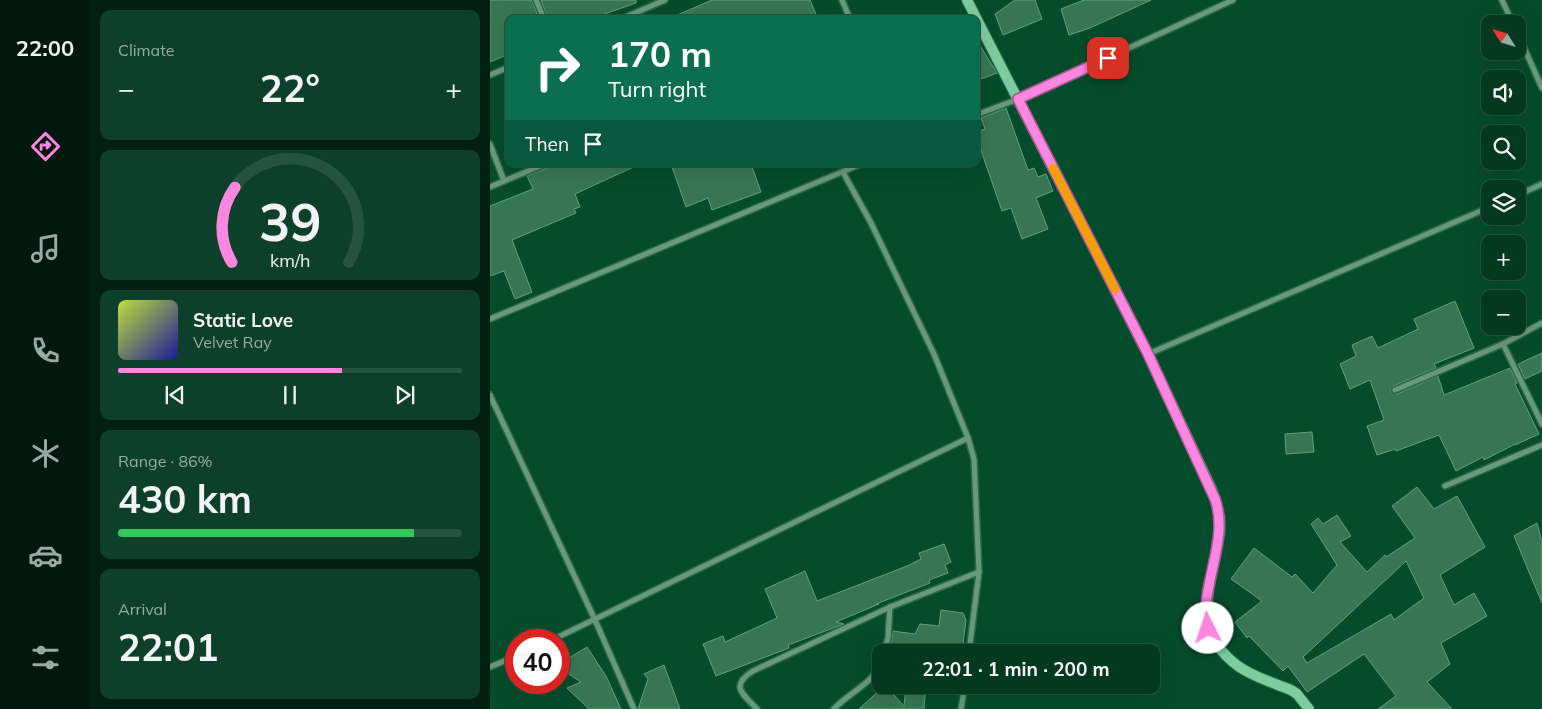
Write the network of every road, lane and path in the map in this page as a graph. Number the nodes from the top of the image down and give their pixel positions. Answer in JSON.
{"nodes":[{"id":1,"x":536,"y":0,"type":"edge"},
{"id":2,"x":647,"y":0,"type":"edge"},
{"id":3,"x":665,"y":0,"type":"edge"},
{"id":4,"x":842,"y":0,"type":"edge"},
{"id":5,"x":967,"y":0,"type":"edge"},
{"id":6,"x":1233,"y":0,"type":"edge"},
{"id":7,"x":1502,"y":0,"type":"edge"},
{"id":8,"x":650,"y":6,"type":"junction"},
{"id":9,"x":542,"y":15,"type":"edge"},
{"id":10,"x":630,"y":15,"type":"edge"},
{"id":11,"x":848,"y":15,"type":"edge"},
{"id":12,"x":975,"y":15,"type":"edge"},
{"id":13,"x":1509,"y":15,"type":"edge"},
{"id":14,"x":980,"y":25,"type":"edge"},
{"id":15,"x":1526,"y":52,"type":"edge"},
{"id":16,"x":505,"y":69,"type":"edge"},
{"id":17,"x":490,"y":75,"type":"edge"},
{"id":18,"x":1542,"y":88,"type":"edge"},
{"id":19,"x":1018,"y":99,"type":"junction"},
{"id":20,"x":980,"y":113,"type":"edge"},
{"id":21,"x":490,"y":144,"type":"edge"},
{"id":22,"x":538,"y":167,"type":"edge"},
{"id":23,"x":854,"y":167,"type":"edge"},
{"id":24,"x":843,"y":172,"type":"junction"},
{"id":25,"x":504,"y":181,"type":"junction"},
{"id":26,"x":1542,"y":184,"type":"edge"},
{"id":27,"x":490,"y":187,"type":"edge"},
{"id":28,"x":1526,"y":191,"type":"edge"},
{"id":29,"x":1481,"y":211,"type":"edge"},
{"id":30,"x":490,"y":319,"type":"edge"},
{"id":31,"x":1542,"y":323,"type":"edge"},
{"id":32,"x":1503,"y":344,"type":"junction"},
{"id":33,"x":1148,"y":354,"type":"junction"},
{"id":34,"x":1395,"y":390,"type":"dead end"},
{"id":35,"x":490,"y":395,"type":"edge"},
{"id":36,"x":1542,"y":424,"type":"edge"},
{"id":37,"x":968,"y":438,"type":"junction"},
{"id":38,"x":1542,"y":445,"type":"edge"},
{"id":39,"x":1445,"y":486,"type":"dead end"},
{"id":40,"x":980,"y":572,"type":"junction"},
{"id":41,"x":890,"y":607,"type":"junction"},
{"id":42,"x":595,"y":620,"type":"junction"},
{"id":43,"x":570,"y":632,"type":"edge"},
{"id":44,"x":886,"y":644,"type":"edge"},
{"id":45,"x":970,"y":644,"type":"edge"},
{"id":46,"x":505,"y":661,"type":"edge"},
{"id":47,"x":490,"y":667,"type":"edge"},
{"id":48,"x":872,"y":677,"type":"edge"},
{"id":49,"x":964,"y":694,"type":"edge"},
{"id":50,"x":634,"y":709,"type":"edge"},
{"id":51,"x":757,"y":709,"type":"edge"},
{"id":52,"x":834,"y":709,"type":"edge"},
{"id":53,"x":961,"y":709,"type":"edge"},
{"id":54,"x":1309,"y":709,"type":"edge"}],
"edges":[{"from":1,"to":9,"type":"street"},
{"from":2,"to":8,"type":"street"},
{"from":3,"to":8,"type":"street"},
{"from":4,"to":11,"type":"street"},
{"from":5,"to":12,"type":"street"},
{"from":6,"to":19,"type":"street"},
{"from":7,"to":13,"type":"street"},
{"from":8,"to":10,"type":"street"},
{"from":14,"to":19,"type":"street"},
{"from":15,"to":18,"type":"street"},
{"from":16,"to":17,"type":"street"},
{"from":19,"to":20,"type":"street"},
{"from":19,"to":33,"type":"street"},
{"from":21,"to":25,"type":"street"},
{"from":22,"to":25,"type":"street"},
{"from":23,"to":24,"type":"street"},
{"from":24,"to":30,"type":"street"},
{"from":24,"to":37,"type":"street"},
{"from":25,"to":27,"type":"street"},
{"from":26,"to":28,"type":"street"},
{"from":29,"to":33,"type":"street"},
{"from":31,"to":32,"type":"street"},
{"from":32,"to":34,"type":"street"},
{"from":32,"to":36,"type":"street"},
{"from":33,"to":54,"type":"street"},
{"from":35,"to":42,"type":"street"},
{"from":37,"to":40,"type":"street"},
{"from":37,"to":42,"type":"street"},
{"from":38,"to":39,"type":"street"},
{"from":40,"to":41,"type":"street"},
{"from":40,"to":45,"type":"street"},
{"from":41,"to":44,"type":"street"},
{"from":41,"to":51,"type":"street"},
{"from":42,"to":43,"type":"street"},
{"from":42,"to":50,"type":"street"},
{"from":46,"to":47,"type":"street"},
{"from":48,"to":52,"type":"street"},
{"from":49,"to":53,"type":"street"}]}
